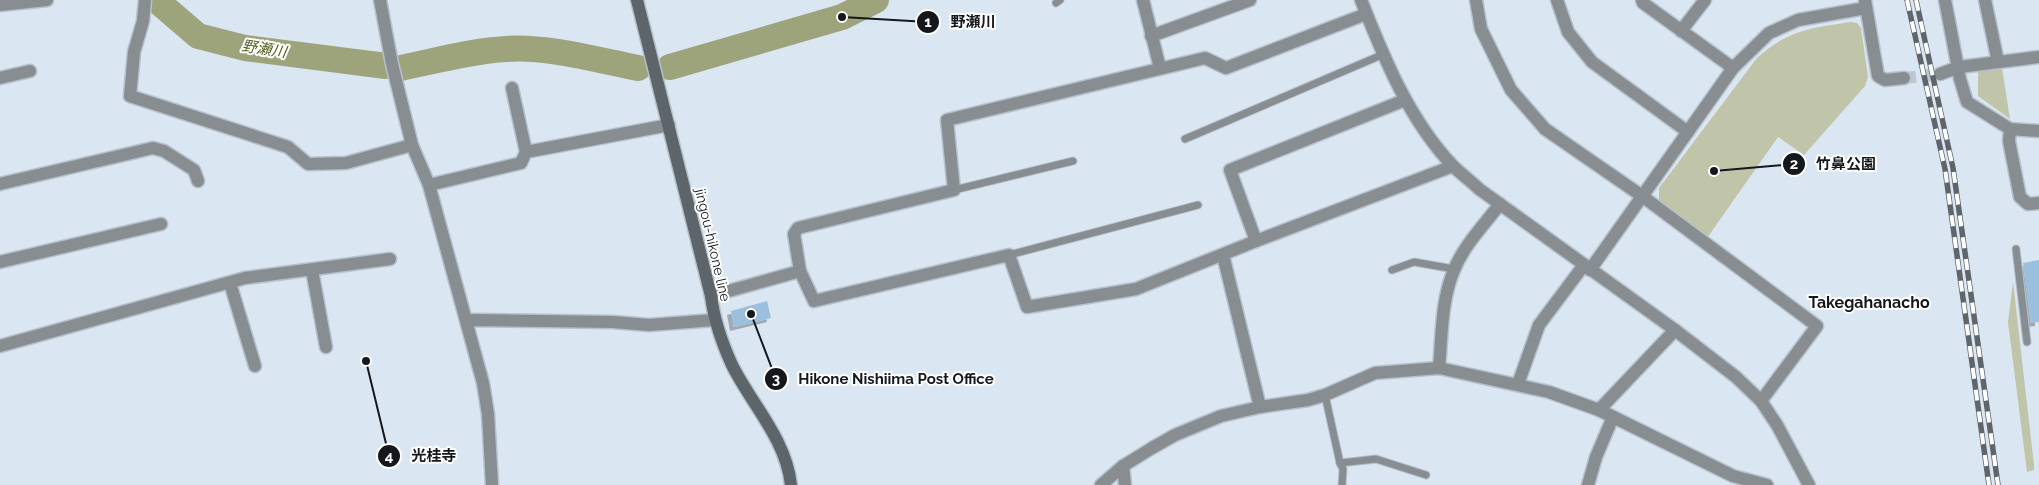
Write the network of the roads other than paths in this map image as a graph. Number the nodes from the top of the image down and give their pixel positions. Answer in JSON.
{"nodes":[{"id":1,"x":47,"y":0,"type":"edge"},
{"id":2,"x":145,"y":0,"type":"edge"},
{"id":3,"x":380,"y":0,"type":"edge"},
{"id":4,"x":637,"y":0,"type":"edge"},
{"id":5,"x":1143,"y":0,"type":"edge"},
{"id":6,"x":1250,"y":0,"type":"edge"},
{"id":7,"x":1361,"y":0,"type":"edge"},
{"id":8,"x":1476,"y":0,"type":"edge"},
{"id":9,"x":1557,"y":0,"type":"edge"},
{"id":10,"x":1642,"y":0,"type":"edge"},
{"id":11,"x":1705,"y":0,"type":"edge"},
{"id":12,"x":1945,"y":0,"type":"edge"},
{"id":13,"x":1985,"y":0,"type":"edge"},
{"id":14,"x":1866,"y":4,"type":"edge"},
{"id":15,"x":0,"y":5,"type":"edge"},
{"id":16,"x":1366,"y":14,"type":"junction"},
{"id":17,"x":1681,"y":31,"type":"junction"},
{"id":18,"x":1151,"y":36,"type":"junction"},
{"id":19,"x":1384,"y":54,"type":"junction"},
{"id":20,"x":2039,"y":61,"type":"edge"},
{"id":21,"x":1998,"y":62,"type":"junction"},
{"id":22,"x":1958,"y":67,"type":"junction"},
{"id":23,"x":1160,"y":68,"type":"junction"},
{"id":24,"x":1733,"y":68,"type":"junction"},
{"id":25,"x":30,"y":71,"type":"dead end"},
{"id":26,"x":1940,"y":74,"type":"tunnel mouth"},
{"id":27,"x":0,"y":78,"type":"edge"},
{"id":28,"x":1904,"y":78,"type":"tunnel mouth"},
{"id":29,"x":512,"y":88,"type":"dead end"},
{"id":30,"x":1405,"y":100,"type":"junction"},
{"id":31,"x":669,"y":124,"type":"junction"},
{"id":32,"x":2010,"y":129,"type":"junction"},
{"id":33,"x":2039,"y":131,"type":"edge"},
{"id":34,"x":1688,"y":132,"type":"junction"},
{"id":35,"x":1185,"y":139,"type":"dead end"},
{"id":36,"x":412,"y":145,"type":"junction"},
{"id":37,"x":526,"y":152,"type":"junction"},
{"id":38,"x":1072,"y":161,"type":"dead end"},
{"id":39,"x":1453,"y":166,"type":"junction"},
{"id":40,"x":198,"y":181,"type":"dead end"},
{"id":41,"x":0,"y":184,"type":"edge"},
{"id":42,"x":429,"y":185,"type":"junction"},
{"id":43,"x":954,"y":190,"type":"junction"},
{"id":44,"x":1642,"y":196,"type":"junction"},
{"id":45,"x":2039,"y":203,"type":"edge"},
{"id":46,"x":1500,"y":204,"type":"junction"},
{"id":47,"x":1198,"y":205,"type":"dead end"},
{"id":48,"x":161,"y":224,"type":"dead end"},
{"id":49,"x":1256,"y":241,"type":"junction"},
{"id":50,"x":2016,"y":249,"type":"dead end"},
{"id":51,"x":1009,"y":255,"type":"junction"},
{"id":52,"x":1223,"y":255,"type":"junction"},
{"id":53,"x":390,"y":259,"type":"dead end"},
{"id":54,"x":0,"y":262,"type":"edge"},
{"id":55,"x":1587,"y":267,"type":"junction"},
{"id":56,"x":1454,"y":269,"type":"junction"},
{"id":57,"x":312,"y":270,"type":"junction"},
{"id":58,"x":1392,"y":270,"type":"dead end"},
{"id":59,"x":800,"y":271,"type":"junction"},
{"id":60,"x":230,"y":283,"type":"junction"},
{"id":61,"x":711,"y":296,"type":"junction"},
{"id":62,"x":714,"y":320,"type":"junction"},
{"id":63,"x":467,"y":322,"type":"junction"},
{"id":64,"x":1674,"y":330,"type":"junction"},
{"id":65,"x":2027,"y":342,"type":"dead end"},
{"id":66,"x":0,"y":346,"type":"edge"},
{"id":67,"x":326,"y":348,"type":"dead end"},
{"id":68,"x":255,"y":366,"type":"dead end"},
{"id":69,"x":1439,"y":368,"type":"junction"},
{"id":70,"x":1518,"y":384,"type":"junction"},
{"id":71,"x":1325,"y":395,"type":"junction"},
{"id":72,"x":1761,"y":402,"type":"junction"},
{"id":73,"x":1260,"y":407,"type":"junction"},
{"id":74,"x":1599,"y":410,"type":"junction"},
{"id":75,"x":1613,"y":417,"type":"junction"},
{"id":76,"x":1340,"y":463,"type":"junction"},
{"id":77,"x":1123,"y":466,"type":"junction"},
{"id":78,"x":1426,"y":474,"type":"dead end"},
{"id":79,"x":1806,"y":484,"type":"edge"},
{"id":80,"x":492,"y":485,"type":"edge"},
{"id":81,"x":791,"y":485,"type":"edge"},
{"id":82,"x":1101,"y":485,"type":"edge"},
{"id":83,"x":1126,"y":485,"type":"edge"},
{"id":84,"x":1342,"y":485,"type":"edge"},
{"id":85,"x":1588,"y":485,"type":"edge"},
{"id":86,"x":1767,"y":485,"type":"edge"}],
"edges":[{"from":1,"to":15,"type":"street"},
{"from":2,"to":36,"type":"street"},
{"from":3,"to":36,"type":"street"},
{"from":4,"to":31,"type":"main road","name":"jingou-hikone line"},
{"from":5,"to":18,"type":"street"},
{"from":6,"to":18,"type":"street"},
{"from":7,"to":16,"type":"street"},
{"from":8,"to":44,"type":"street"},
{"from":9,"to":34,"type":"street"},
{"from":10,"to":17,"type":"street"},
{"from":11,"to":17,"type":"street"},
{"from":12,"to":22,"type":"street"},
{"from":13,"to":21,"type":"street"},
{"from":14,"to":24,"type":"street"},
{"from":14,"to":28,"type":"street"},
{"from":16,"to":19,"type":"street"},
{"from":16,"to":23,"type":"street"},
{"from":17,"to":24,"type":"street"},
{"from":18,"to":23,"type":"street"},
{"from":19,"to":30,"type":"street"},
{"from":19,"to":35,"type":"lane"},
{"from":20,"to":21,"type":"street"},
{"from":21,"to":22,"type":"street"},
{"from":22,"to":26,"type":"street"},
{"from":22,"to":32,"type":"street"},
{"from":23,"to":43,"type":"street"},
{"from":24,"to":34,"type":"street"},
{"from":25,"to":27,"type":"street"},
{"from":29,"to":37,"type":"street"},
{"from":30,"to":39,"type":"street"},
{"from":30,"to":49,"type":"street"},
{"from":31,"to":37,"type":"street"},
{"from":31,"to":61,"type":"main road","name":"jingou-hikone line"},
{"from":32,"to":33,"type":"street"},
{"from":32,"to":45,"type":"street"},
{"from":34,"to":44,"type":"street"},
{"from":36,"to":42,"type":"street"},
{"from":37,"to":42,"type":"street"},
{"from":38,"to":43,"type":"lane"},
{"from":39,"to":46,"type":"street"},
{"from":39,"to":49,"type":"street"},
{"from":40,"to":41,"type":"street"},
{"from":42,"to":63,"type":"street"},
{"from":43,"to":59,"type":"street"},
{"from":44,"to":55,"type":"street"},
{"from":44,"to":72,"type":"street"},
{"from":46,"to":55,"type":"street"},
{"from":46,"to":56,"type":"street"},
{"from":47,"to":51,"type":"lane"},
{"from":48,"to":54,"type":"street"},
{"from":49,"to":52,"type":"street"},
{"from":50,"to":65,"type":"lane"},
{"from":51,"to":52,"type":"street"},
{"from":51,"to":59,"type":"street"},
{"from":52,"to":73,"type":"street"},
{"from":53,"to":57,"type":"street"},
{"from":55,"to":64,"type":"street"},
{"from":55,"to":70,"type":"street"},
{"from":56,"to":58,"type":"lane"},
{"from":56,"to":69,"type":"street"},
{"from":57,"to":60,"type":"street"},
{"from":57,"to":67,"type":"street"},
{"from":59,"to":61,"type":"street"},
{"from":60,"to":66,"type":"street"},
{"from":60,"to":68,"type":"street"},
{"from":61,"to":62,"type":"main road","name":"jingou-hikone line"},
{"from":62,"to":63,"type":"street"},
{"from":62,"to":81,"type":"main road","name":"jingou-hikone line"},
{"from":63,"to":80,"type":"street"},
{"from":64,"to":72,"type":"street"},
{"from":64,"to":74,"type":"street"},
{"from":69,"to":70,"type":"street"},
{"from":69,"to":71,"type":"street"},
{"from":70,"to":74,"type":"street"},
{"from":71,"to":73,"type":"street"},
{"from":71,"to":76,"type":"lane"},
{"from":72,"to":79,"type":"street"},
{"from":73,"to":77,"type":"street"},
{"from":74,"to":75,"type":"street"},
{"from":75,"to":85,"type":"street"},
{"from":75,"to":86,"type":"street"},
{"from":76,"to":78,"type":"lane"},
{"from":76,"to":84,"type":"lane"},
{"from":77,"to":82,"type":"street"},
{"from":77,"to":83,"type":"street"}]}
